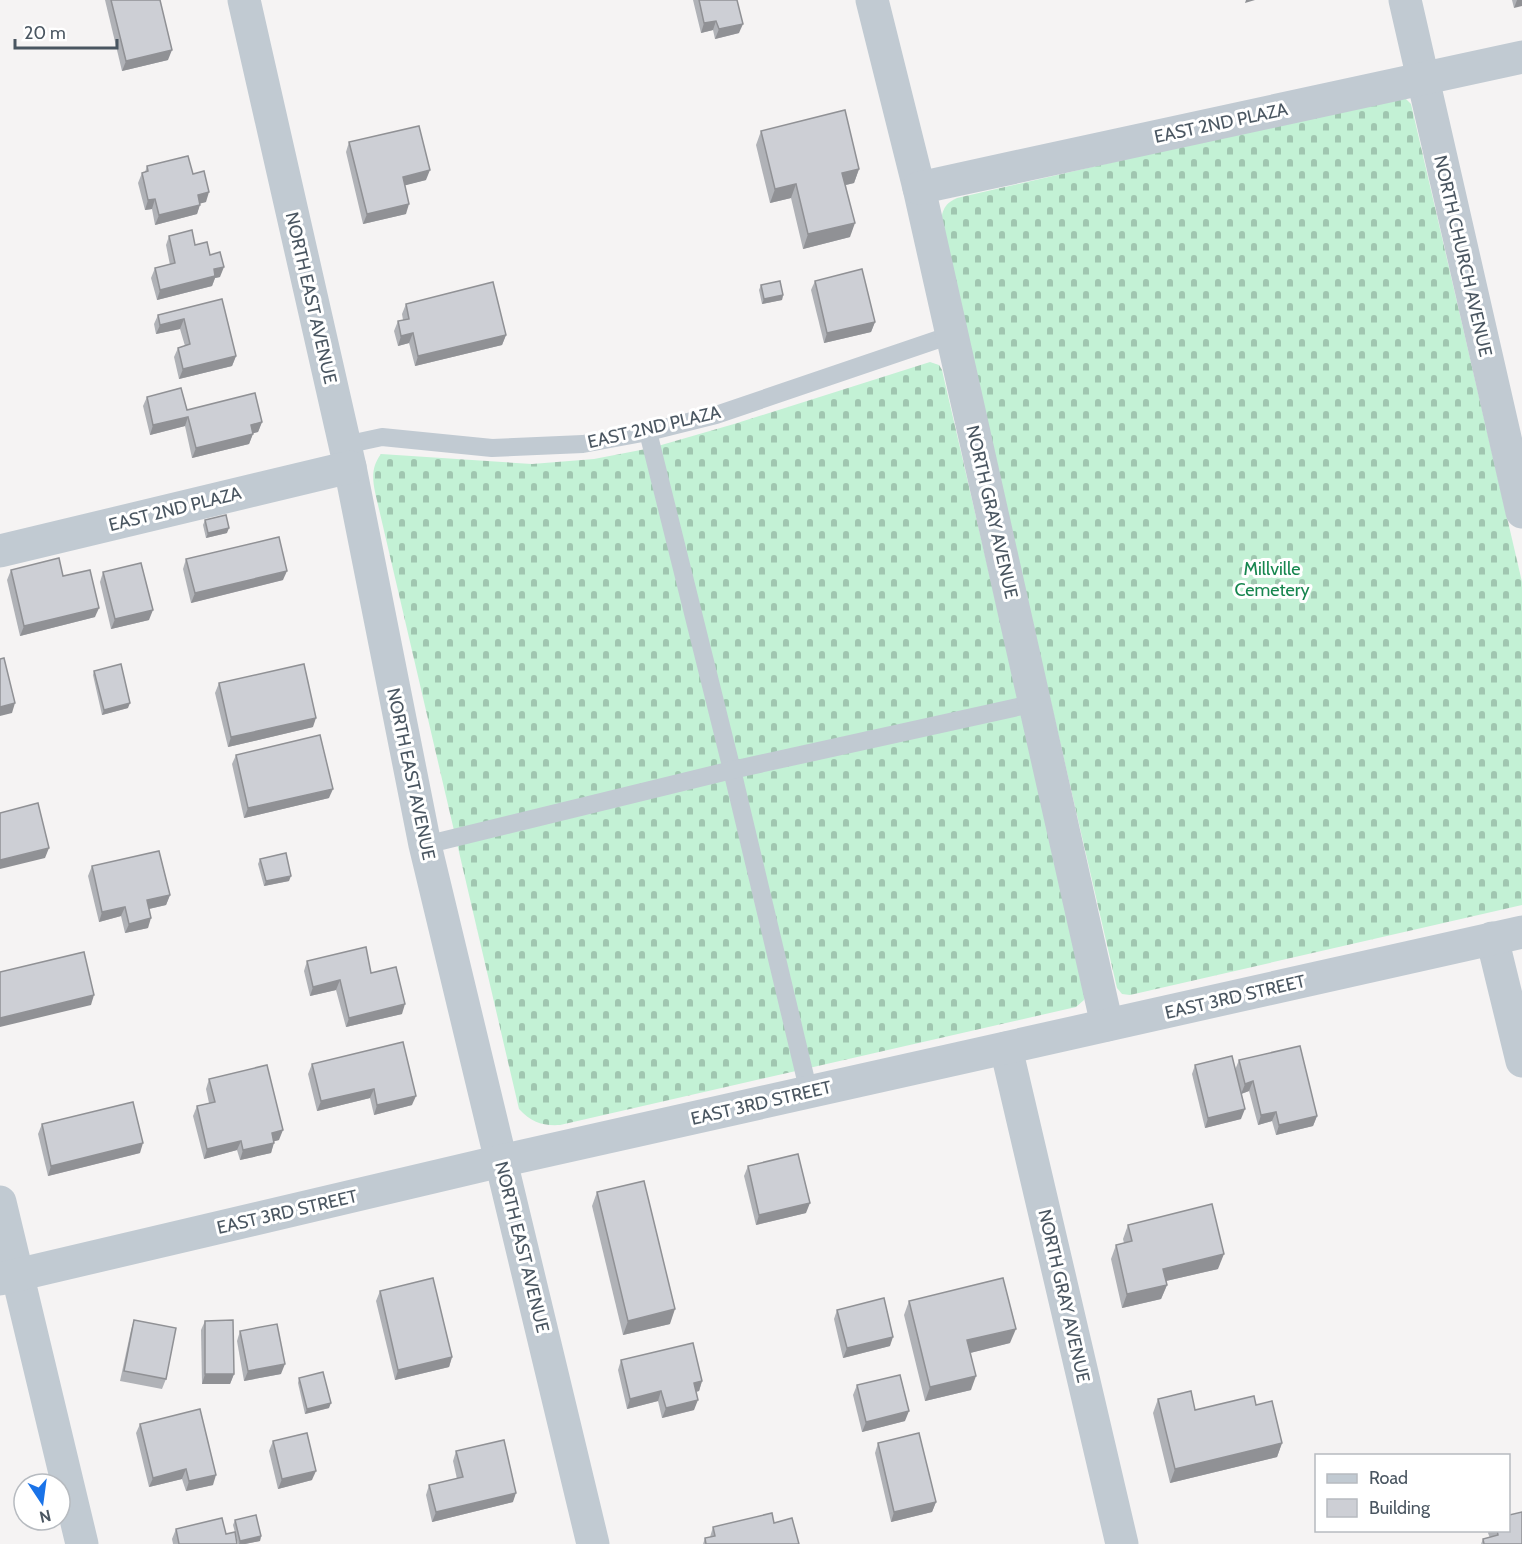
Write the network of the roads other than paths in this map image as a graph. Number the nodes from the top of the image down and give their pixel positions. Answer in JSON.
{"nodes":[{"id":1,"x":244,"y":0,"type":"edge"},
{"id":2,"x":872,"y":0,"type":"edge"},
{"id":3,"x":1405,"y":0,"type":"edge"},
{"id":4,"x":1522,"y":57,"type":"edge"},
{"id":5,"x":1423,"y":79,"type":"junction"},
{"id":6,"x":920,"y":188,"type":"junction"},
{"id":7,"x":951,"y":335,"type":"junction"},
{"id":8,"x":648,"y":432,"type":"junction"},
{"id":9,"x":347,"y":456,"type":"junction"},
{"id":10,"x":1522,"y":512,"type":"edge"},
{"id":11,"x":0,"y":551,"type":"edge"},
{"id":12,"x":1036,"y":703,"type":"junction"},
{"id":13,"x":732,"y":770,"type":"junction"},
{"id":14,"x":425,"y":845,"type":"junction"},
{"id":15,"x":1507,"y":935,"type":"edge"},
{"id":16,"x":1107,"y":1026,"type":"junction"},
{"id":17,"x":1006,"y":1048,"type":"junction"},
{"id":18,"x":1522,"y":1061,"type":"edge"},
{"id":19,"x":809,"y":1092,"type":"junction"},
{"id":20,"x":501,"y":1161,"type":"junction"},
{"id":21,"x":0,"y":1202,"type":"edge"},
{"id":22,"x":9,"y":1277,"type":"edge"},
{"id":23,"x":82,"y":1544,"type":"edge"},
{"id":24,"x":593,"y":1544,"type":"edge"},
{"id":25,"x":1122,"y":1544,"type":"edge"}],
"edges":[{"from":1,"to":9,"type":"street","name":"NORTH EAST AVENUE"},
{"from":2,"to":6,"type":"street","name":"NORTH GRAY AVENUE"},
{"from":3,"to":5,"type":"street","name":"NORTH CHURCH AVENUE"},
{"from":4,"to":5,"type":"street","name":"EAST 2ND PLAZA"},
{"from":5,"to":6,"type":"street","name":"EAST 2ND PLAZA"},
{"from":5,"to":10,"type":"street","name":"NORTH CHURCH AVENUE"},
{"from":6,"to":7,"type":"street","name":"NORTH GRAY AVENUE"},
{"from":7,"to":8,"type":"lane","name":"EAST 2ND PLAZA"},
{"from":7,"to":12,"type":"street","name":"NORTH GRAY AVENUE"},
{"from":8,"to":9,"type":"lane","name":"EAST 2ND PLAZA"},
{"from":8,"to":13,"type":"lane"},
{"from":9,"to":11,"type":"street","name":"EAST 2ND PLAZA"},
{"from":9,"to":14,"type":"street","name":"NORTH EAST AVENUE"},
{"from":12,"to":13,"type":"lane"},
{"from":12,"to":16,"type":"street","name":"NORTH GRAY AVENUE"},
{"from":13,"to":14,"type":"lane"},
{"from":13,"to":19,"type":"lane"},
{"from":14,"to":20,"type":"street","name":"NORTH EAST AVENUE"},
{"from":15,"to":16,"type":"street","name":"EAST 3RD STREET"},
{"from":15,"to":18,"type":"street"},
{"from":16,"to":17,"type":"street","name":"EAST 3RD STREET"},
{"from":17,"to":19,"type":"street","name":"EAST 3RD STREET"},
{"from":17,"to":25,"type":"street","name":"NORTH GRAY AVENUE"},
{"from":19,"to":20,"type":"street","name":"EAST 3RD STREET"},
{"from":20,"to":22,"type":"street","name":"EAST 3RD STREET"},
{"from":20,"to":24,"type":"street","name":"NORTH EAST AVENUE"},
{"from":21,"to":22,"type":"street"},
{"from":22,"to":23,"type":"street"}]}
